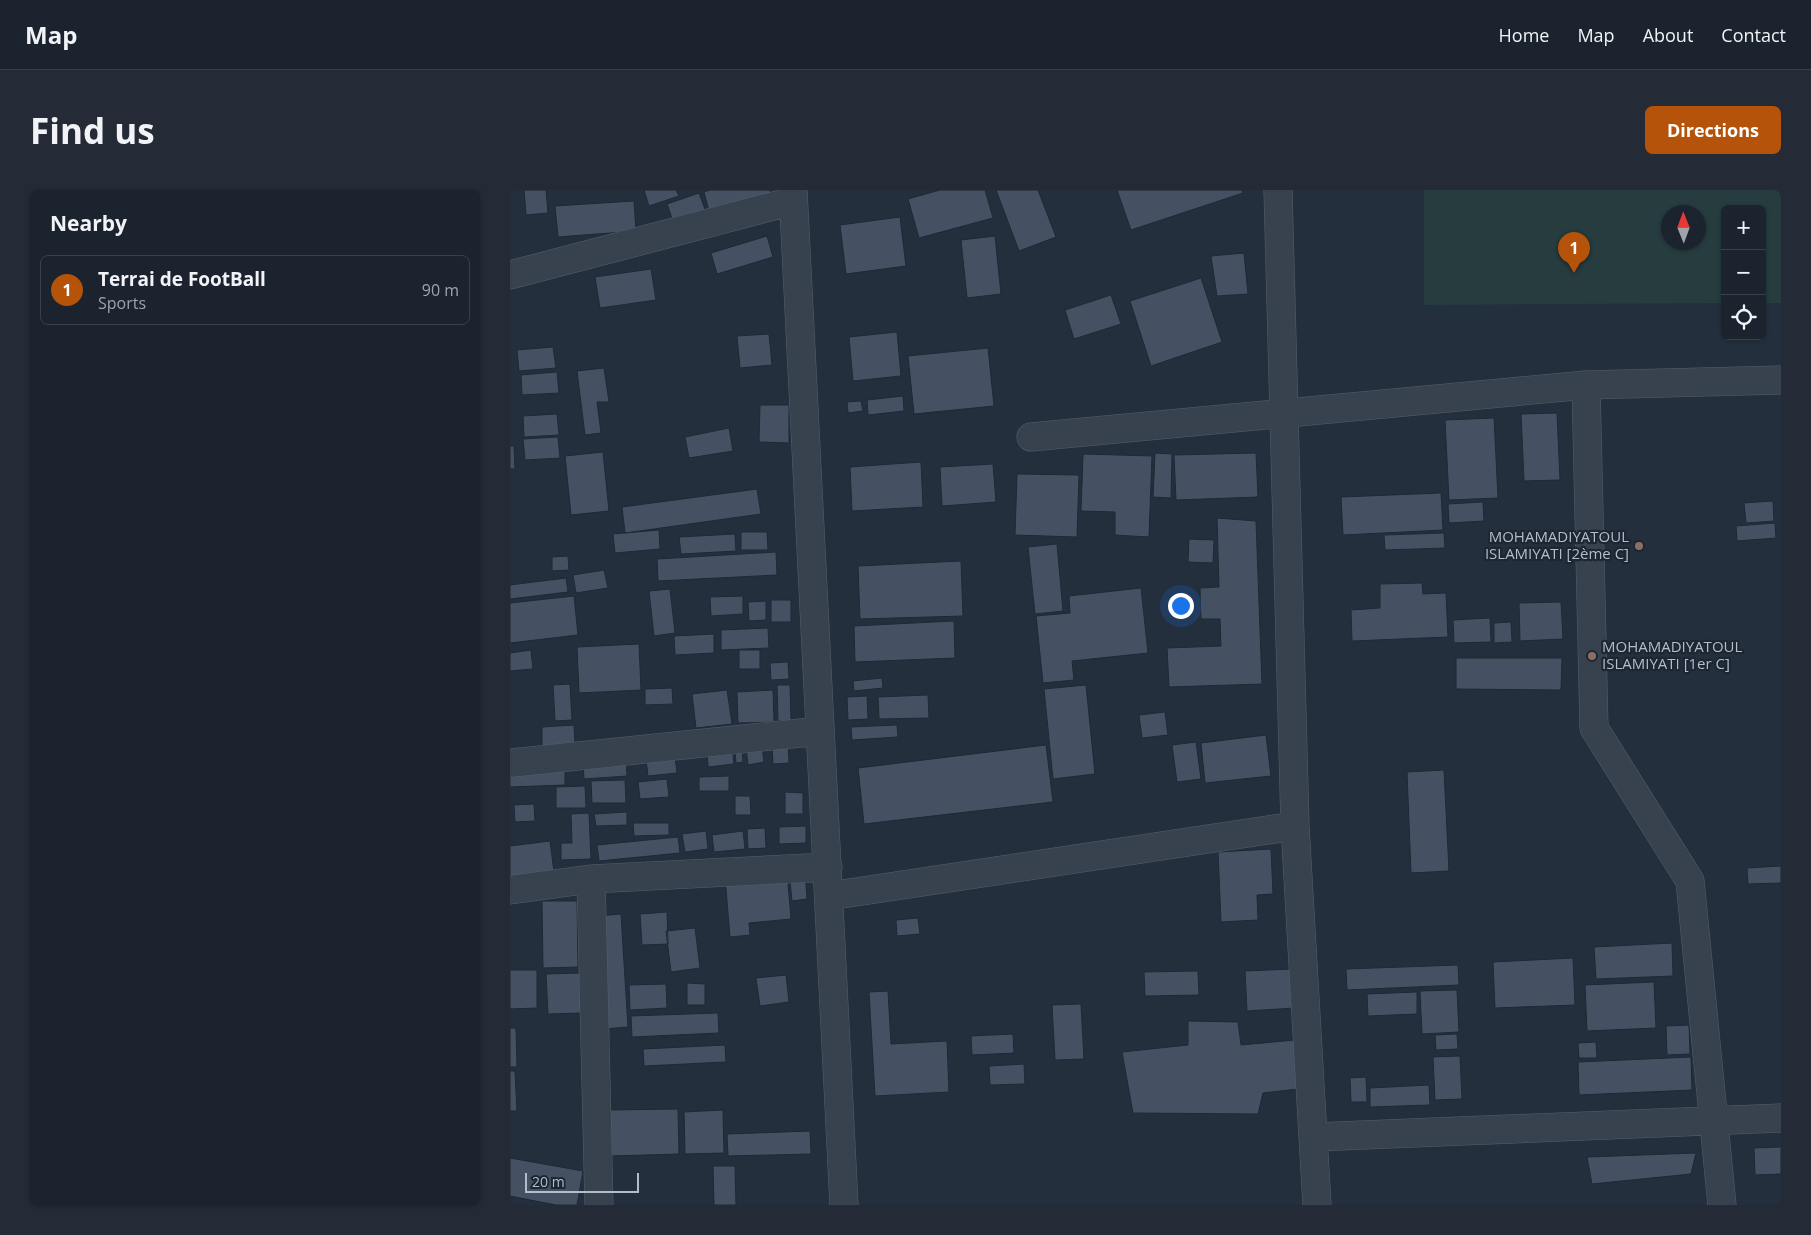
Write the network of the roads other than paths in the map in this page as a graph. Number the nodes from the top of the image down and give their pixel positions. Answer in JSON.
{"nodes":[{"id":1,"x":1278,"y":190,"type":"edge"},
{"id":2,"x":793,"y":196,"type":"edge"},
{"id":3,"x":510,"y":275,"type":"edge"},
{"id":4,"x":1781,"y":380,"type":"edge"},
{"id":5,"x":1586,"y":384,"type":"junction"},
{"id":6,"x":1284,"y":413,"type":"junction"},
{"id":7,"x":1031,"y":437,"type":"dead end"},
{"id":8,"x":820,"y":731,"type":"junction"},
{"id":9,"x":510,"y":763,"type":"edge"},
{"id":10,"x":1294,"y":826,"type":"junction"},
{"id":11,"x":828,"y":867,"type":"junction"},
{"id":12,"x":590,"y":879,"type":"junction"},
{"id":13,"x":510,"y":890,"type":"edge"},
{"id":14,"x":829,"y":896,"type":"junction"},
{"id":15,"x":1781,"y":1118,"type":"edge"},
{"id":16,"x":1715,"y":1121,"type":"junction"},
{"id":17,"x":1314,"y":1137,"type":"junction"},
{"id":18,"x":599,"y":1205,"type":"edge"},
{"id":19,"x":844,"y":1205,"type":"edge"},
{"id":20,"x":1317,"y":1205,"type":"edge"},
{"id":21,"x":1722,"y":1205,"type":"edge"}],
"edges":[{"from":1,"to":6,"type":"street"},
{"from":2,"to":3,"type":"street"},
{"from":2,"to":8,"type":"street"},
{"from":4,"to":5,"type":"street"},
{"from":5,"to":6,"type":"street"},
{"from":5,"to":16,"type":"street"},
{"from":6,"to":7,"type":"street"},
{"from":6,"to":10,"type":"street"},
{"from":8,"to":9,"type":"street"},
{"from":8,"to":11,"type":"street"},
{"from":10,"to":14,"type":"street"},
{"from":10,"to":17,"type":"street"},
{"from":11,"to":12,"type":"street"},
{"from":11,"to":14,"type":"street"},
{"from":12,"to":13,"type":"street"},
{"from":12,"to":18,"type":"street"},
{"from":14,"to":19,"type":"street"},
{"from":15,"to":16,"type":"street"},
{"from":16,"to":17,"type":"street"},
{"from":16,"to":21,"type":"street"},
{"from":17,"to":20,"type":"street"}]}
